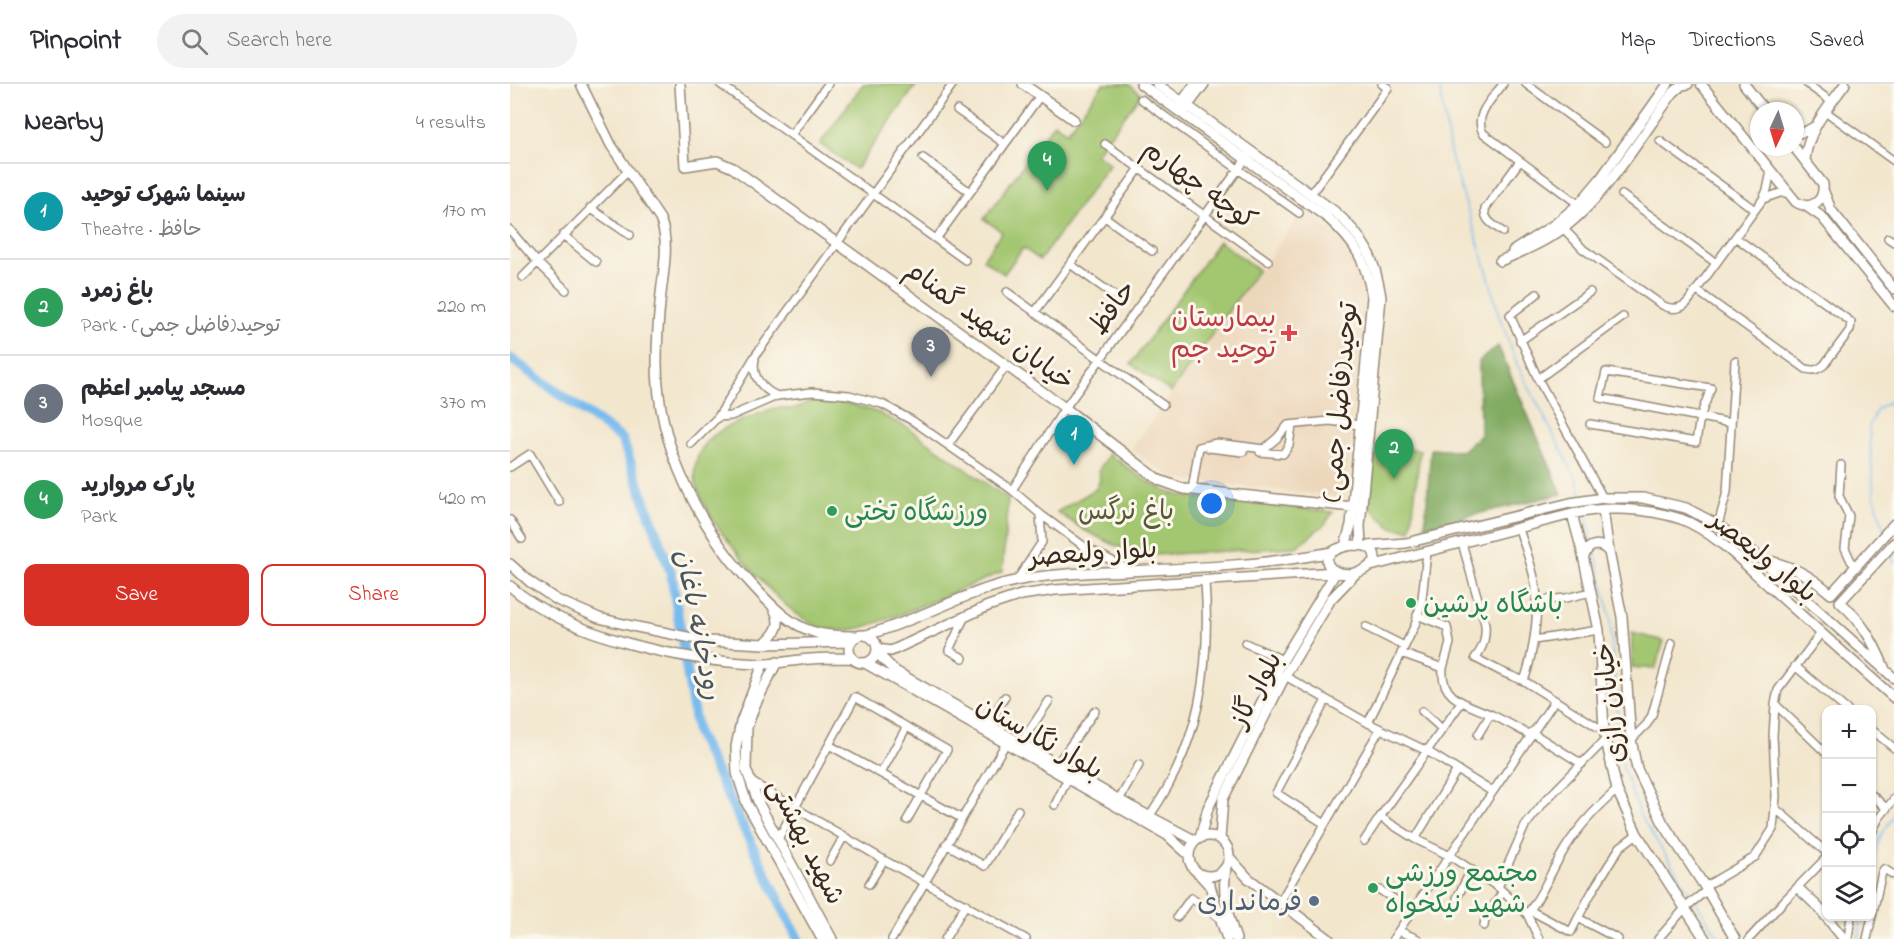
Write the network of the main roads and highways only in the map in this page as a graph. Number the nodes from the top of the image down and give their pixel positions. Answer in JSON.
{"nodes":[{"id":1,"x":580,"y":84,"type":"edge"},
{"id":2,"x":680,"y":84,"type":"edge"},
{"id":3,"x":1023,"y":84,"type":"edge"},
{"id":4,"x":1141,"y":84,"type":"edge"},
{"id":5,"x":1156,"y":84,"type":"edge"},
{"id":6,"x":1195,"y":84,"type":"edge"},
{"id":7,"x":1204,"y":84,"type":"edge"},
{"id":8,"x":1668,"y":84,"type":"edge"},
{"id":9,"x":1688,"y":84,"type":"edge"},
{"id":10,"x":1701,"y":84,"type":"edge"},
{"id":11,"x":1744,"y":84,"type":"edge"},
{"id":12,"x":1845,"y":84,"type":"edge"},
{"id":13,"x":1758,"y":102,"type":"edge"},
{"id":14,"x":1182,"y":108,"type":"junction"},
{"id":15,"x":1074,"y":120,"type":"dead end"},
{"id":16,"x":1814,"y":127,"type":"junction"},
{"id":17,"x":1804,"y":131,"type":"edge"},
{"id":18,"x":1249,"y":155,"type":"junction"},
{"id":19,"x":1802,"y":156,"type":"edge"},
{"id":20,"x":1805,"y":160,"type":"junction"},
{"id":21,"x":1824,"y":192,"type":"junction"},
{"id":22,"x":1806,"y":206,"type":"junction"},
{"id":23,"x":1894,"y":289,"type":"edge"},
{"id":24,"x":1894,"y":306,"type":"edge"},
{"id":25,"x":1368,"y":395,"type":"junction"},
{"id":26,"x":1357,"y":507,"type":"junction"},
{"id":27,"x":1598,"y":510,"type":"junction"},
{"id":28,"x":1574,"y":513,"type":"junction"},
{"id":29,"x":1888,"y":530,"type":"edge"},
{"id":30,"x":1364,"y":545,"type":"junction"},
{"id":31,"x":1398,"y":545,"type":"junction"},
{"id":32,"x":1345,"y":546,"type":"junction"},
{"id":33,"x":1891,"y":546,"type":"edge"},
{"id":34,"x":1332,"y":552,"type":"junction"},
{"id":35,"x":1609,"y":552,"type":"junction"},
{"id":36,"x":1584,"y":556,"type":"junction"},
{"id":37,"x":1760,"y":558,"type":"junction"},
{"id":38,"x":1402,"y":559,"type":"junction"},
{"id":39,"x":510,"y":564,"type":"edge"},
{"id":40,"x":1371,"y":566,"type":"junction"},
{"id":41,"x":1856,"y":566,"type":"junction"},
{"id":42,"x":1336,"y":572,"type":"junction"},
{"id":43,"x":1358,"y":572,"type":"junction"},
{"id":44,"x":1865,"y":575,"type":"junction"},
{"id":45,"x":510,"y":586,"type":"edge"},
{"id":46,"x":1327,"y":588,"type":"junction"},
{"id":47,"x":1337,"y":593,"type":"junction"},
{"id":48,"x":771,"y":605,"type":"junction"},
{"id":49,"x":866,"y":635,"type":"junction"},
{"id":50,"x":853,"y":639,"type":"junction"},
{"id":51,"x":764,"y":644,"type":"junction"},
{"id":52,"x":877,"y":651,"type":"junction"},
{"id":53,"x":852,"y":658,"type":"junction"},
{"id":54,"x":777,"y":662,"type":"junction"},
{"id":55,"x":865,"y":663,"type":"junction"},
{"id":56,"x":763,"y":664,"type":"junction"},
{"id":57,"x":1884,"y":669,"type":"junction"},
{"id":58,"x":1894,"y":678,"type":"edge"},
{"id":59,"x":1894,"y":698,"type":"edge"},
{"id":60,"x":1208,"y":808,"type":"junction"},
{"id":61,"x":1221,"y":812,"type":"junction"},
{"id":62,"x":1220,"y":839,"type":"junction"},
{"id":63,"x":1198,"y":840,"type":"junction"},
{"id":64,"x":1189,"y":855,"type":"junction"},
{"id":65,"x":1228,"y":862,"type":"junction"},
{"id":66,"x":794,"y":868,"type":"junction"},
{"id":67,"x":785,"y":873,"type":"junction"},
{"id":68,"x":1198,"y":873,"type":"junction"},
{"id":69,"x":1223,"y":884,"type":"junction"},
{"id":70,"x":1210,"y":886,"type":"junction"},
{"id":71,"x":1798,"y":888,"type":"road end"},
{"id":72,"x":1224,"y":937,"type":"edge"},
{"id":73,"x":822,"y":939,"type":"edge"},
{"id":74,"x":832,"y":939,"type":"edge"},
{"id":75,"x":1236,"y":939,"type":"edge"},
{"id":76,"x":1329,"y":939,"type":"edge"},
{"id":77,"x":1705,"y":939,"type":"edge"},
{"id":78,"x":1735,"y":939,"type":"edge"},
{"id":79,"x":1846,"y":939,"type":"edge"}],
"edges":[{"from":1,"to":48,"type":"main road"},
{"from":2,"to":26,"type":"main road","name":"خیابان شهید گمنام"},
{"from":3,"to":15,"type":"main road"},
{"from":4,"to":14,"type":"main road","name":"توحید(فاضل جمی)"},
{"from":5,"to":14,"type":"main road","name":"توحید(فاضل جمی)"},
{"from":6,"to":14,"type":"main road"},
{"from":7,"to":14,"type":"main road"},
{"from":8,"to":9,"type":"main road"},
{"from":10,"to":22,"type":"main road"},
{"from":11,"to":13,"type":"main road"},
{"from":12,"to":16,"type":"main road"},
{"from":14,"to":18,"type":"main road","name":"توحید(فاضل جمی)"},
{"from":16,"to":17,"type":"main road"},
{"from":16,"to":20,"type":"main road"},
{"from":18,"to":25,"type":"main road","name":"توحید(فاضل جمی)"},
{"from":18,"to":25,"type":"main road","name":"توحید(فاضل جمی)"},
{"from":19,"to":20,"type":"main road"},
{"from":20,"to":21,"type":"main road"},
{"from":21,"to":22,"type":"main road"},
{"from":21,"to":23,"type":"main road"},
{"from":22,"to":24,"type":"main road"},
{"from":25,"to":26,"type":"main road","name":"توحید(فاضل جمی)"},
{"from":25,"to":26,"type":"main road","name":"توحید(فاضل جمی)"},
{"from":26,"to":30,"type":"main road","name":"توحید(فاضل جمی)"},
{"from":26,"to":32,"type":"main road","name":"توحید(فاضل جمی)"},
{"from":27,"to":28,"type":"main road","name":"بلوار ولیعصر"},
{"from":27,"to":35,"type":"main road","name":"خیابان رازی"},
{"from":27,"to":59,"type":"main road","name":"بلوار ولیعصر"},
{"from":28,"to":36,"type":"main road"},
{"from":28,"to":38,"type":"main road","name":"بلوار ولیعصر"},
{"from":29,"to":41,"type":"main road"},
{"from":30,"to":31,"type":"main road","name":"بلوار ولیعصر"},
{"from":30,"to":32,"type":"main road","name":"بلوار ولیعصر"},
{"from":30,"to":40,"type":"main road","name":"توحید(فاضل جمی)"},
{"from":31,"to":37,"type":"main road","name":"بلوار ولیعصر"},
{"from":31,"to":38,"type":"main road"},
{"from":32,"to":34,"type":"main road","name":"بلوار ولیعصر"},
{"from":33,"to":44,"type":"main road"},
{"from":34,"to":42,"type":"main road"},
{"from":34,"to":49,"type":"main road","name":"بلوار ولیعصر"},
{"from":35,"to":36,"type":"main road"},
{"from":35,"to":78,"type":"main road","name":"خیابان رازی"},
{"from":36,"to":77,"type":"main road"},
{"from":37,"to":41,"type":"main road"},
{"from":37,"to":57,"type":"main road","name":"بلوار ولیعصر"},
{"from":38,"to":40,"type":"main road","name":"بلوار ولیعصر"},
{"from":39,"to":51,"type":"main road"},
{"from":40,"to":43,"type":"main road","name":"بلوار ولیعصر"},
{"from":41,"to":44,"type":"main road"},
{"from":42,"to":43,"type":"main road","name":"بلوار ولیعصر"},
{"from":42,"to":46,"type":"main road","name":"بلوار گاز"},
{"from":42,"to":52,"type":"main road","name":"بلوار ولیعصر"},
{"from":43,"to":47,"type":"main road","name":"بلوار گاز"},
{"from":44,"to":57,"type":"main road"},
{"from":45,"to":56,"type":"main road"},
{"from":46,"to":47,"type":"main road"},
{"from":46,"to":60,"type":"main road","name":"بلوار گاز"},
{"from":47,"to":61,"type":"main road","name":"بلوار گاز"},
{"from":48,"to":50,"type":"main road"},
{"from":48,"to":51,"type":"main road"},
{"from":49,"to":50,"type":"main road"},
{"from":49,"to":52,"type":"main road"},
{"from":50,"to":51,"type":"main road"},
{"from":50,"to":53,"type":"main road"},
{"from":52,"to":55,"type":"main road"},
{"from":52,"to":63,"type":"main road","name":"بلوار نگارستان"},
{"from":53,"to":54,"type":"main road"},
{"from":53,"to":55,"type":"main road"},
{"from":54,"to":56,"type":"main road"},
{"from":54,"to":66,"type":"main road","name":"شهید بهشتی"},
{"from":55,"to":64,"type":"main road","name":"بلوار نگارستان"},
{"from":56,"to":67,"type":"main road","name":"شهید بهشتی"},
{"from":57,"to":58,"type":"main road","name":"بلوار ولیعصر"},
{"from":60,"to":61,"type":"main road"},
{"from":60,"to":63,"type":"main road","name":"بلوار گاز"},
{"from":61,"to":62,"type":"main road","name":"بلوار گاز"},
{"from":62,"to":63,"type":"main road"},
{"from":62,"to":65,"type":"main road"},
{"from":63,"to":64,"type":"main road"},
{"from":64,"to":68,"type":"main road"},
{"from":65,"to":68,"type":"main road"},
{"from":65,"to":69,"type":"main road"},
{"from":65,"to":76,"type":"main road"},
{"from":66,"to":67,"type":"main road"},
{"from":66,"to":74,"type":"main road","name":"شهید بهشتی"},
{"from":67,"to":73,"type":"main road","name":"شهید بهشتی"},
{"from":68,"to":70,"type":"main road"},
{"from":69,"to":70,"type":"main road"},
{"from":69,"to":75,"type":"main road"},
{"from":70,"to":72,"type":"main road"},
{"from":71,"to":79,"type":"main road"}]}
